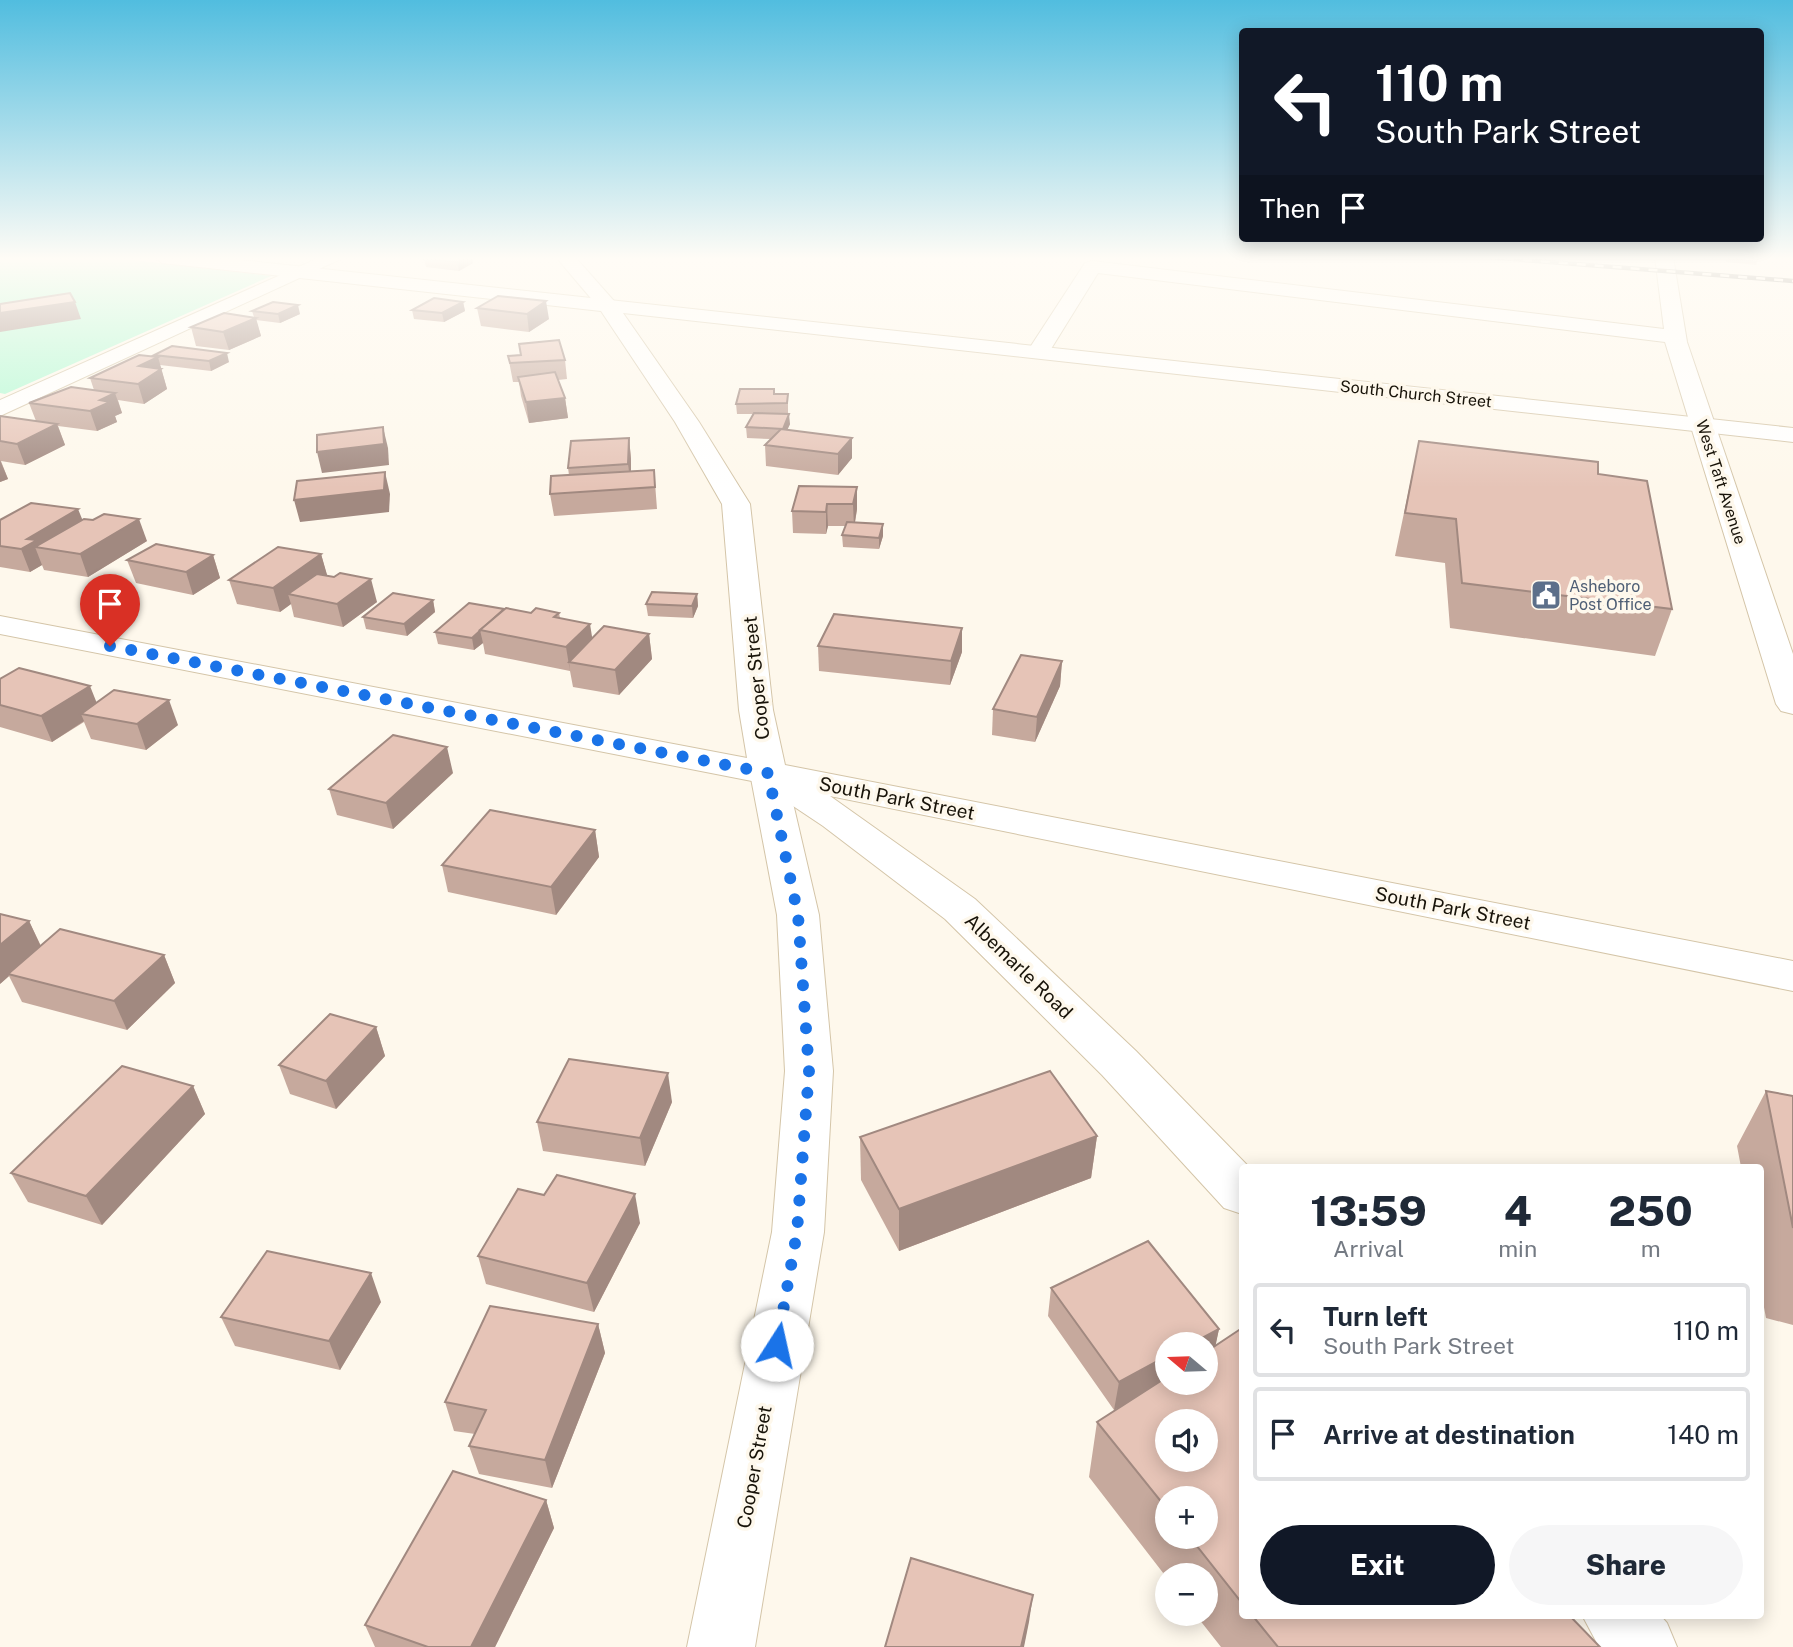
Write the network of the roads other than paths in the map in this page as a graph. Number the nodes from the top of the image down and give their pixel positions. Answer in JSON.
{"nodes":[{"id":1,"x":166,"y":334,"type":"edge"},
{"id":2,"x":627,"y":334,"type":"edge"},
{"id":3,"x":872,"y":334,"type":"edge"},
{"id":4,"x":1050,"y":334,"type":"edge"},
{"id":5,"x":1649,"y":334,"type":"edge"},
{"id":6,"x":1675,"y":334,"type":"edge"},
{"id":7,"x":1675,"y":337,"type":"junction"},
{"id":8,"x":1038,"y":352,"type":"junction"},
{"id":9,"x":13,"y":380,"type":"dead end"},
{"id":10,"x":53,"y":385,"type":"junction"},
{"id":11,"x":0,"y":409,"type":"edge"},
{"id":12,"x":1702,"y":425,"type":"junction"},
{"id":13,"x":1793,"y":435,"type":"edge"},
{"id":14,"x":0,"y":625,"type":"edge"},
{"id":15,"x":1793,"y":704,"type":"edge"},
{"id":16,"x":768,"y":773,"type":"junction"},
{"id":17,"x":1793,"y":976,"type":"edge"},
{"id":18,"x":1239,"y":1189,"type":"edge"},
{"id":19,"x":1618,"y":1619,"type":"edge"},
{"id":20,"x":721,"y":1647,"type":"edge"},
{"id":21,"x":1643,"y":1647,"type":"edge"}],
"edges":[{"from":1,"to":10,"type":"street"},
{"from":2,"to":16,"type":"street","name":"Cooper Street"},
{"from":3,"to":8,"type":"street","name":"South Church Street"},
{"from":4,"to":8,"type":"street"},
{"from":5,"to":7,"type":"street"},
{"from":6,"to":7,"type":"street","name":"West Taft Avenue"},
{"from":7,"to":12,"type":"street","name":"West Taft Avenue"},
{"from":8,"to":12,"type":"street","name":"South Church Street"},
{"from":9,"to":10,"type":"street"},
{"from":10,"to":11,"type":"street"},
{"from":12,"to":13,"type":"street","name":"South Church Street"},
{"from":12,"to":15,"type":"street","name":"West Taft Avenue"},
{"from":14,"to":16,"type":"street","name":"South Park Street"},
{"from":16,"to":17,"type":"street","name":"South Park Street"},
{"from":16,"to":18,"type":"street","name":"Albemarle Road"},
{"from":16,"to":20,"type":"street","name":"Cooper Street"},
{"from":19,"to":21,"type":"street"}]}
